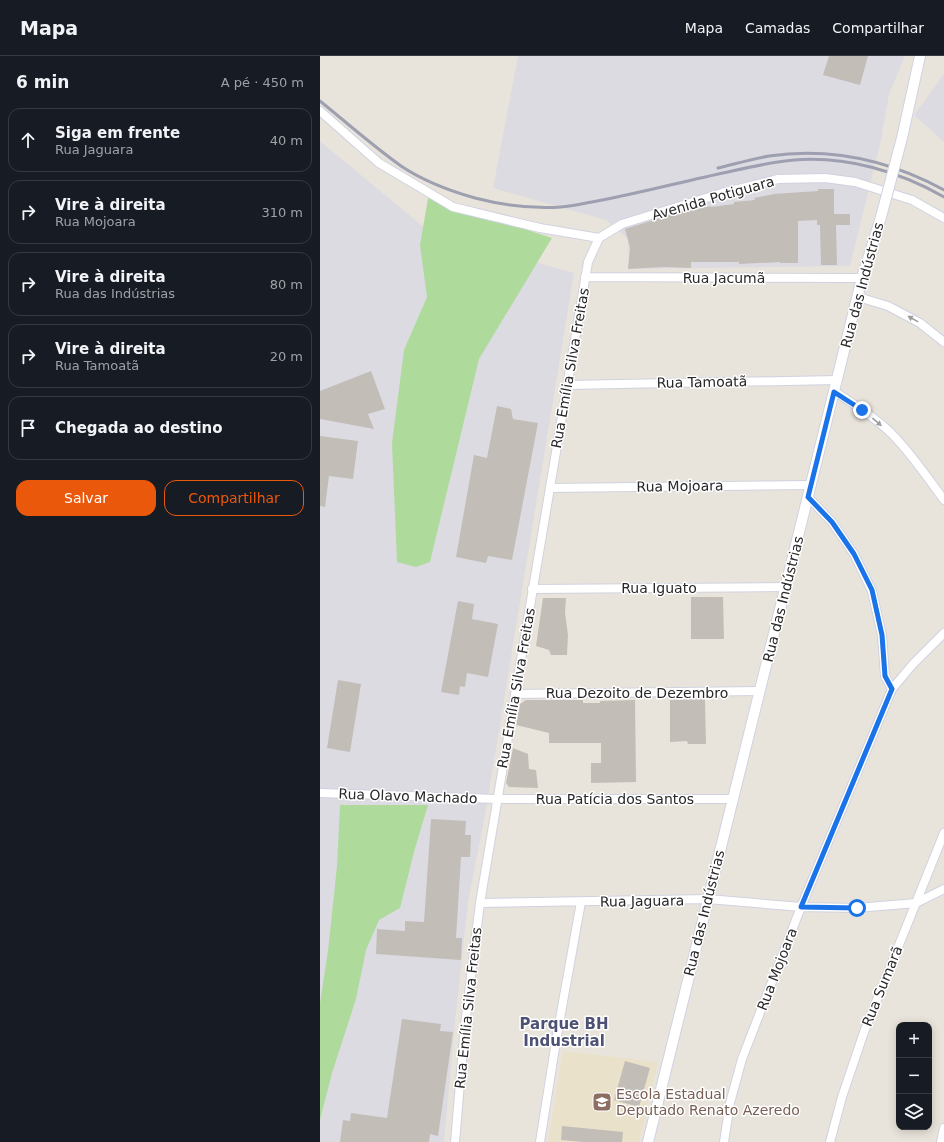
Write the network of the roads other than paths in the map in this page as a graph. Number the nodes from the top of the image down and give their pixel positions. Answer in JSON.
{"nodes":[{"id":1,"x":920,"y":56,"type":"edge"},
{"id":2,"x":320,"y":111,"type":"edge"},
{"id":3,"x":944,"y":218,"type":"edge"},
{"id":4,"x":599,"y":238,"type":"junction"},
{"id":5,"x":585,"y":277,"type":"junction"},
{"id":6,"x":862,"y":278,"type":"junction"},
{"id":7,"x":858,"y":297,"type":"junction"},
{"id":8,"x":944,"y":342,"type":"edge"},
{"id":9,"x":837,"y":380,"type":"junction"},
{"id":10,"x":567,"y":385,"type":"junction"},
{"id":11,"x":834,"y":392,"type":"junction"},
{"id":12,"x":811,"y":485,"type":"junction"},
{"id":13,"x":550,"y":488,"type":"junction"},
{"id":14,"x":808,"y":497,"type":"junction"},
{"id":15,"x":944,"y":500,"type":"edge"},
{"id":16,"x":786,"y":587,"type":"junction"},
{"id":17,"x":532,"y":589,"type":"junction"},
{"id":18,"x":944,"y":633,"type":"edge"},
{"id":19,"x":892,"y":689,"type":"junction"},
{"id":20,"x":759,"y":692,"type":"junction"},
{"id":21,"x":515,"y":694,"type":"junction"},
{"id":22,"x":320,"y":793,"type":"edge"},
{"id":23,"x":497,"y":799,"type":"junction"},
{"id":24,"x":733,"y":799,"type":"junction"},
{"id":25,"x":944,"y":833,"type":"edge"},
{"id":26,"x":944,"y":889,"type":"edge"},
{"id":27,"x":708,"y":900,"type":"junction"},
{"id":28,"x":581,"y":902,"type":"junction"},
{"id":29,"x":916,"y":903,"type":"junction"},
{"id":30,"x":480,"y":904,"type":"junction"},
{"id":31,"x":801,"y":907,"type":"junction"},
{"id":32,"x":944,"y":1128,"type":"edge"},
{"id":33,"x":455,"y":1142,"type":"edge"},
{"id":34,"x":540,"y":1142,"type":"edge"},
{"id":35,"x":648,"y":1142,"type":"edge"},
{"id":36,"x":724,"y":1142,"type":"edge"},
{"id":37,"x":830,"y":1142,"type":"edge"},
{"id":38,"x":941,"y":1142,"type":"edge"}],
"edges":[{"from":1,"to":6,"type":"street","name":"Rua das Indústrias","bridge":true},
{"from":2,"to":4,"type":"street"},
{"from":3,"to":4,"type":"street","name":"Avenida Potiguara"},
{"from":4,"to":5,"type":"street","name":"Rua Emília Silva Freitas"},
{"from":5,"to":6,"type":"street","name":"Rua Jacumã"},
{"from":5,"to":10,"type":"street","name":"Rua Emília Silva Freitas"},
{"from":6,"to":7,"type":"street","name":"Rua das Indústrias"},
{"from":8,"to":7,"type":"street","one_way":true},
{"from":7,"to":9,"type":"street","name":"Rua das Indústrias"},
{"from":9,"to":10,"type":"street","name":"Rua Tamoatã"},
{"from":9,"to":11,"type":"street","name":"Rua das Indústrias"},
{"from":10,"to":13,"type":"street","name":"Rua Emília Silva Freitas"},
{"from":11,"to":12,"type":"street","name":"Rua das Indústrias"},
{"from":11,"to":15,"type":"street","one_way":true},
{"from":12,"to":13,"type":"street","name":"Rua Mojoara"},
{"from":12,"to":14,"type":"street","name":"Rua das Indústrias"},
{"from":13,"to":17,"type":"street","name":"Rua Emília Silva Freitas"},
{"from":14,"to":16,"type":"street","name":"Rua das Indústrias"},
{"from":14,"to":19,"type":"street"},
{"from":16,"to":17,"type":"street","name":"Rua Iguato"},
{"from":16,"to":20,"type":"street","name":"Rua das Indústrias"},
{"from":17,"to":21,"type":"street","name":"Rua Emília Silva Freitas"},
{"from":18,"to":19,"type":"street","name":"Rua Mojoara"},
{"from":19,"to":31,"type":"street","name":"Rua Mojoara"},
{"from":20,"to":21,"type":"street","name":"Rua Dezoito de Dezembro"},
{"from":20,"to":24,"type":"street","name":"Rua das Indústrias"},
{"from":21,"to":23,"type":"street","name":"Rua Emília Silva Freitas"},
{"from":22,"to":23,"type":"street","name":"Rua Olavo Machado"},
{"from":23,"to":24,"type":"street","name":"Rua Patícia dos Santos"},
{"from":23,"to":30,"type":"street","name":"Rua Emília Silva Freitas"},
{"from":24,"to":27,"type":"street","name":"Rua das Indústrias"},
{"from":25,"to":29,"type":"street","name":"Rua Sumarã"},
{"from":26,"to":29,"type":"street","name":"Rua Jaguara"},
{"from":27,"to":28,"type":"street","name":"Rua Jaguara"},
{"from":27,"to":31,"type":"street","name":"Rua Jaguara"},
{"from":27,"to":35,"type":"street","name":"Rua das Indústrias"},
{"from":28,"to":30,"type":"street","name":"Rua Jaguara"},
{"from":28,"to":34,"type":"street"},
{"from":29,"to":31,"type":"street","name":"Rua Jaguara"},
{"from":29,"to":37,"type":"street","name":"Rua Sumarã"},
{"from":30,"to":33,"type":"street","name":"Rua Emília Silva Freitas"},
{"from":31,"to":36,"type":"street","name":"Rua Mojoara"},
{"from":32,"to":38,"type":"street"}]}
